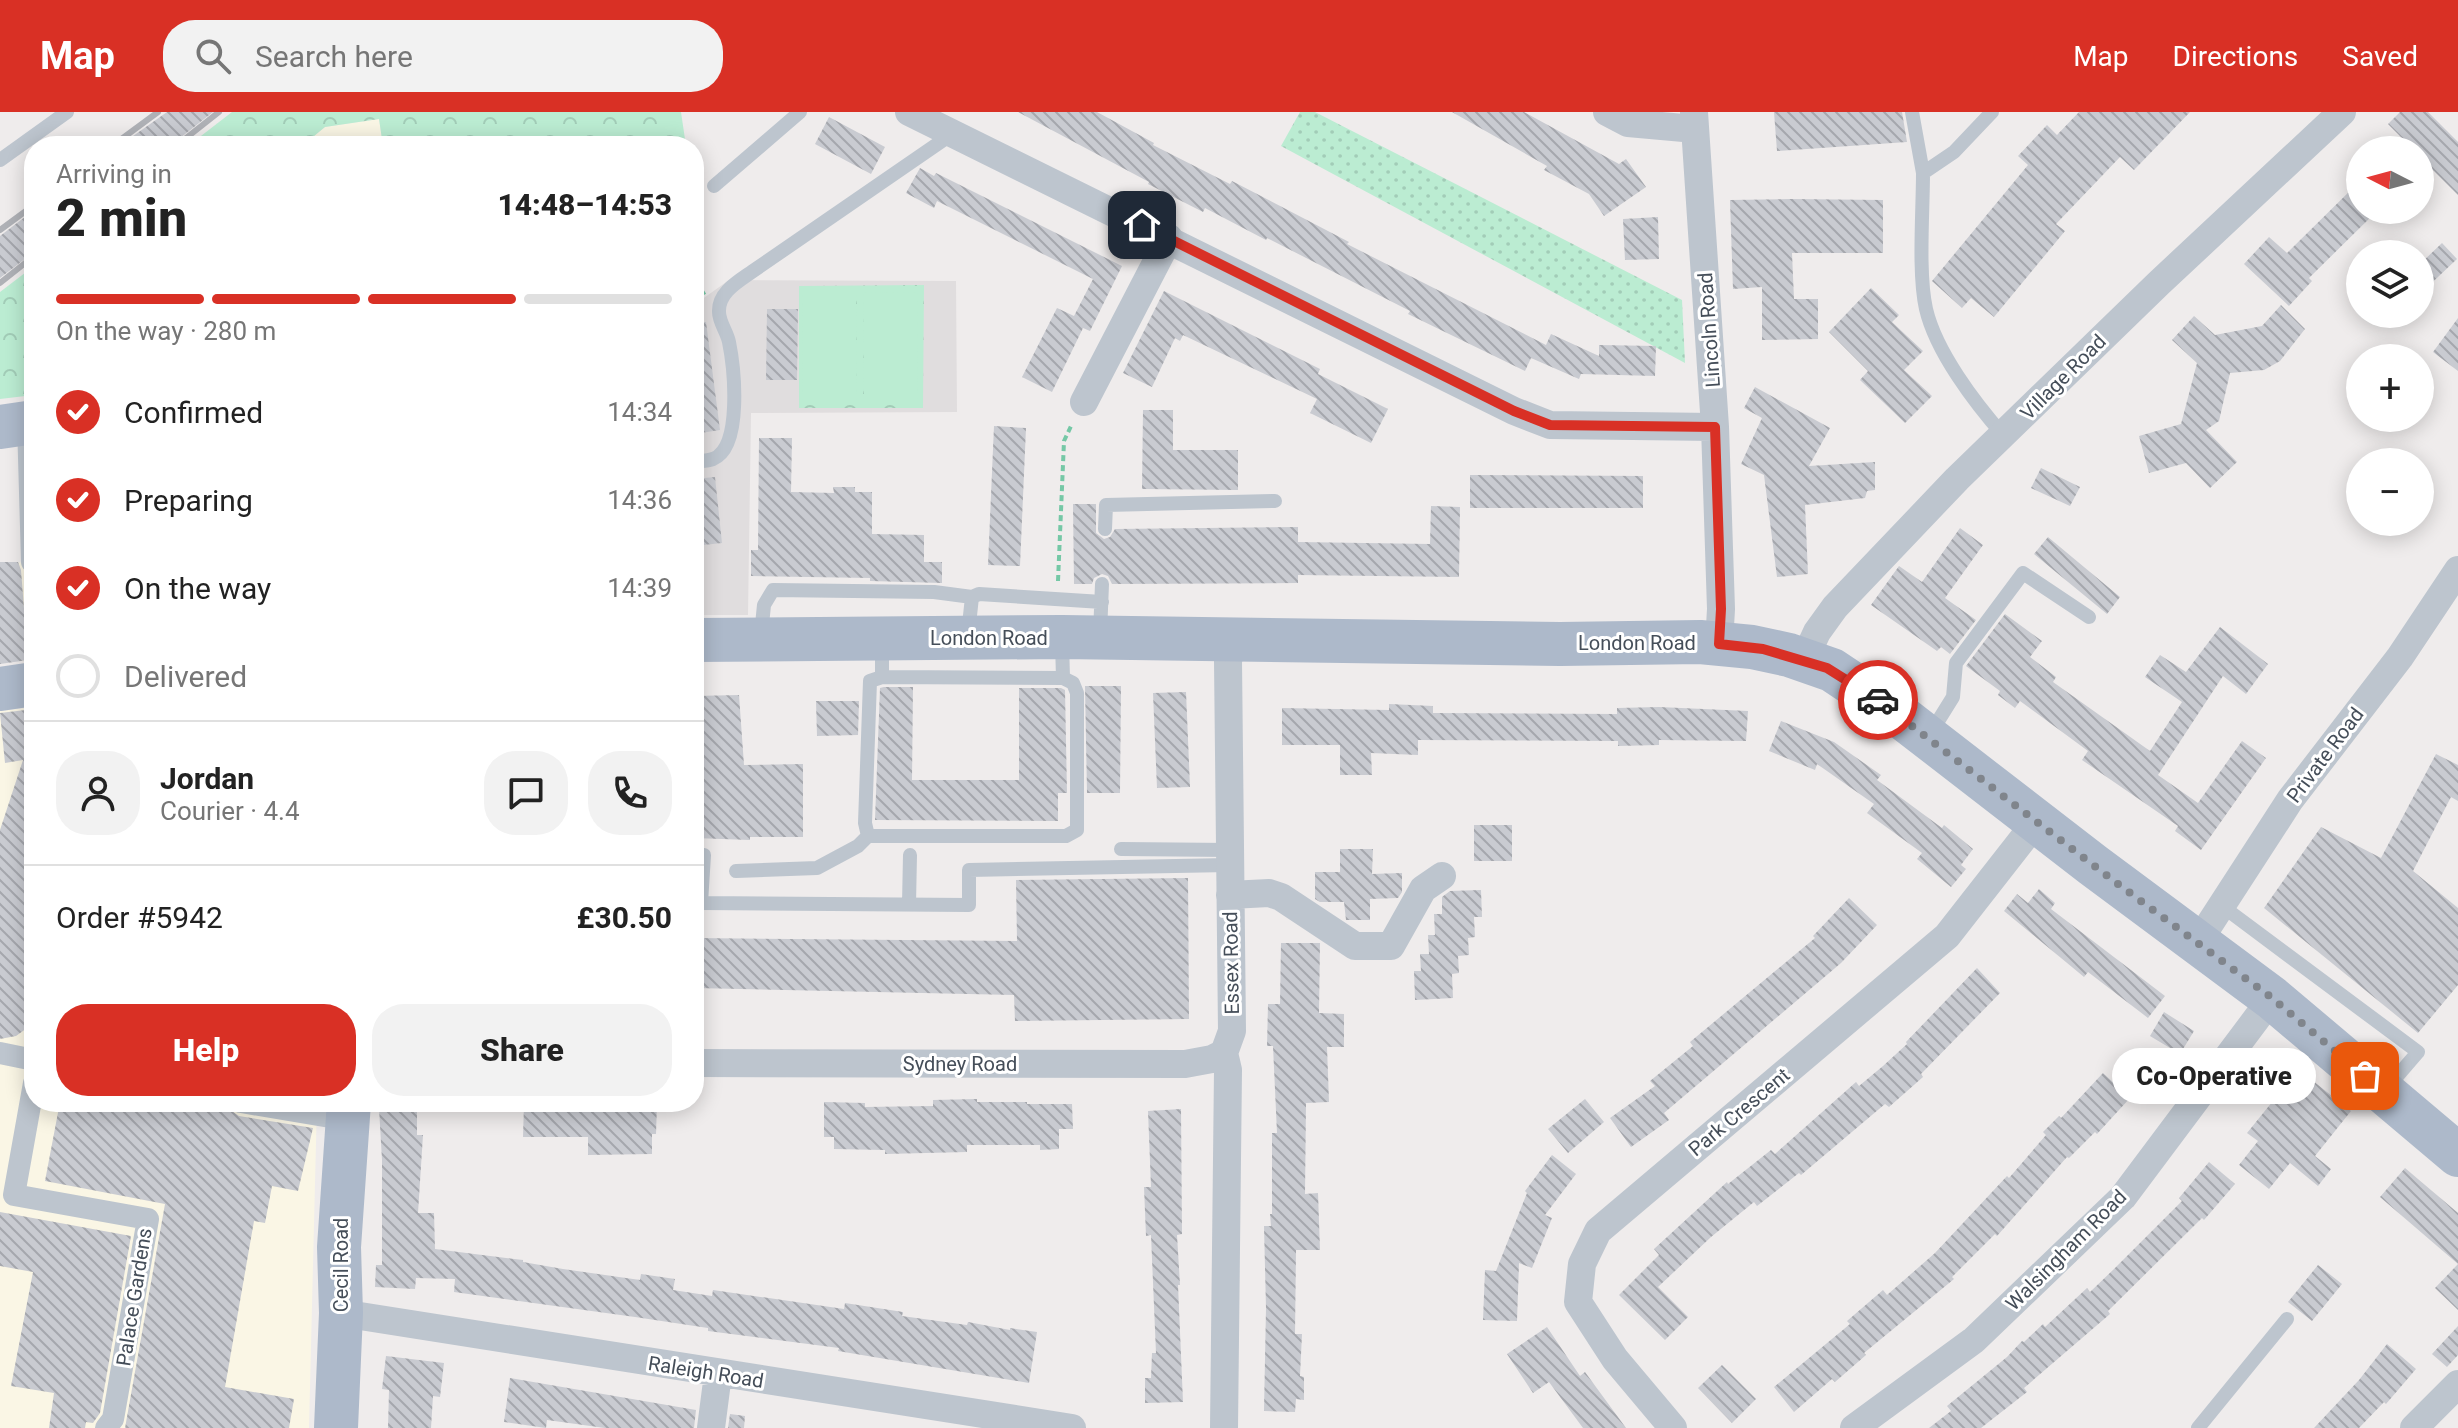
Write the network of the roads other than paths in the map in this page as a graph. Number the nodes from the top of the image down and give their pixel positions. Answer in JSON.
{"nodes":[{"id":1,"x":67,"y":112,"type":"edge"},
{"id":2,"x":800,"y":112,"type":"edge"},
{"id":3,"x":909,"y":112,"type":"edge"},
{"id":4,"x":1607,"y":112,"type":"edge"},
{"id":5,"x":1912,"y":112,"type":"edge"},
{"id":6,"x":1992,"y":112,"type":"edge"},
{"id":7,"x":2342,"y":112,"type":"edge"},
{"id":8,"x":1694,"y":121,"type":"edge"},
{"id":9,"x":952,"y":134,"type":"junction"},
{"id":10,"x":34,"y":136,"type":"edge"},
{"id":11,"x":24,"y":143,"type":"edge"},
{"id":12,"x":0,"y":160,"type":"edge"},
{"id":13,"x":1923,"y":173,"type":"junction"},
{"id":14,"x":714,"y":186,"type":"dead end"},
{"id":15,"x":1169,"y":238,"type":"junction"},
{"id":16,"x":1084,"y":402,"type":"road end"},
{"id":17,"x":21,"y":424,"type":"edge"},
{"id":18,"x":1715,"y":427,"type":"junction"},
{"id":19,"x":2004,"y":436,"type":"junction"},
{"id":20,"x":704,"y":460,"type":"edge"},
{"id":21,"x":24,"y":462,"type":"edge"},
{"id":22,"x":1275,"y":501,"type":"dead end"},
{"id":23,"x":1105,"y":529,"type":"dead end"},
{"id":24,"x":2458,"y":570,"type":"edge"},
{"id":25,"x":1102,"y":584,"type":"dead end"},
{"id":26,"x":970,"y":617,"type":"junction"},
{"id":27,"x":2089,"y":617,"type":"dead end"},
{"id":28,"x":1077,"y":631,"type":"junction"},
{"id":29,"x":760,"y":639,"type":"junction"},
{"id":30,"x":704,"y":640,"type":"edge"},
{"id":31,"x":1233,"y":640,"type":"junction"},
{"id":32,"x":1719,"y":644,"type":"junction"},
{"id":33,"x":882,"y":658,"type":"junction"},
{"id":34,"x":1804,"y":660,"type":"junction"},
{"id":35,"x":24,"y":685,"type":"edge"},
{"id":36,"x":0,"y":689,"type":"edge"},
{"id":37,"x":1927,"y":738,"type":"junction"},
{"id":38,"x":2037,"y":821,"type":"junction"},
{"id":39,"x":868,"y":836,"type":"junction"},
{"id":40,"x":1121,"y":849,"type":"dead end"},
{"id":41,"x":910,"y":855,"type":"dead end"},
{"id":42,"x":1230,"y":857,"type":"junction"},
{"id":43,"x":736,"y":871,"type":"dead end"},
{"id":44,"x":1442,"y":876,"type":"dead end"},
{"id":45,"x":1230,"y":895,"type":"junction"},
{"id":46,"x":704,"y":903,"type":"edge"},
{"id":47,"x":909,"y":904,"type":"junction"},
{"id":48,"x":2222,"y":906,"type":"junction"},
{"id":49,"x":2198,"y":942,"type":"junction"},
{"id":50,"x":2272,"y":998,"type":"junction"},
{"id":51,"x":0,"y":1053,"type":"edge"},
{"id":52,"x":1224,"y":1053,"type":"junction"},
{"id":53,"x":24,"y":1058,"type":"edge"},
{"id":54,"x":704,"y":1063,"type":"edge"},
{"id":55,"x":2384,"y":1092,"type":"junction"},
{"id":56,"x":29,"y":1112,"type":"edge"},
{"id":57,"x":348,"y":1112,"type":"edge"},
{"id":58,"x":2458,"y":1155,"type":"edge"},
{"id":59,"x":341,"y":1313,"type":"junction"},
{"id":60,"x":2287,"y":1319,"type":"dead end"},
{"id":61,"x":718,"y":1374,"type":"junction"},
{"id":62,"x":2458,"y":1384,"type":"edge"},
{"id":63,"x":106,"y":1428,"type":"edge"},
{"id":64,"x":336,"y":1428,"type":"edge"},
{"id":65,"x":711,"y":1428,"type":"edge"},
{"id":66,"x":1072,"y":1428,"type":"edge"},
{"id":67,"x":1224,"y":1428,"type":"edge"},
{"id":68,"x":1673,"y":1428,"type":"edge"},
{"id":69,"x":1854,"y":1428,"type":"edge"},
{"id":70,"x":2198,"y":1428,"type":"edge"},
{"id":71,"x":2414,"y":1428,"type":"edge"}],
"edges":[{"from":1,"to":10,"type":"lane"},
{"from":2,"to":14,"type":"lane"},
{"from":3,"to":9,"type":"street"},
{"from":4,"to":8,"type":"street"},
{"from":5,"to":13,"type":"lane"},
{"from":6,"to":13,"type":"lane"},
{"from":7,"to":19,"type":"street","name":"Village Road"},
{"from":8,"to":18,"type":"street","name":"Lincoln Road"},
{"from":9,"to":15,"type":"street"},
{"from":9,"to":20,"type":"lane"},
{"from":11,"to":12,"type":"lane"},
{"from":13,"to":19,"type":"lane"},
{"from":15,"to":16,"type":"street"},
{"from":15,"to":18,"type":"street"},
{"from":17,"to":21,"type":"street"},
{"from":18,"to":32,"type":"street","name":"Lincoln Road"},
{"from":19,"to":34,"type":"street","name":"Village Road"},
{"from":22,"to":23,"type":"lane"},
{"from":24,"to":48,"type":"street","name":"Private Road"},
{"from":25,"to":28,"type":"lane"},
{"from":26,"to":28,"type":"main road","name":"London Road"},
{"from":26,"to":29,"type":"lane"},
{"from":26,"to":33,"type":"main road","name":"London Road"},
{"from":27,"to":37,"type":"lane"},
{"from":28,"to":31,"type":"main road","name":"London Road"},
{"from":28,"to":33,"type":"lane"},
{"from":28,"to":39,"type":"lane"},
{"from":29,"to":30,"type":"main road","name":"London Road"},
{"from":29,"to":33,"type":"main road","name":"London Road"},
{"from":31,"to":32,"type":"main road","name":"London Road"},
{"from":31,"to":42,"type":"street","name":"Essex Road"},
{"from":32,"to":34,"type":"main road","name":"London Road"},
{"from":33,"to":39,"type":"lane"},
{"from":34,"to":37,"type":"main road","name":"London Road"},
{"from":35,"to":36,"type":"main road"},
{"from":37,"to":38,"type":"main road","name":"London Road"},
{"from":38,"to":49,"type":"main road","name":"London Road"},
{"from":38,"to":68,"type":"street","name":"Park Crescent"},
{"from":39,"to":43,"type":"lane"},
{"from":40,"to":42,"type":"lane"},
{"from":41,"to":47,"type":"lane"},
{"from":42,"to":45,"type":"street","name":"Essex Road"},
{"from":42,"to":47,"type":"lane"},
{"from":44,"to":45,"type":"street"},
{"from":45,"to":52,"type":"street","name":"Essex Road"},
{"from":46,"to":47,"type":"lane"},
{"from":48,"to":49,"type":"street","name":"Private Road"},
{"from":48,"to":55,"type":"lane"},
{"from":49,"to":50,"type":"main road","name":"London Road"},
{"from":50,"to":55,"type":"main road","name":"London Road"},
{"from":50,"to":69,"type":"street","name":"Walsingham Road"},
{"from":51,"to":53,"type":"street"},
{"from":52,"to":54,"type":"street","name":"Sydney Road"},
{"from":52,"to":67,"type":"street","name":"Essex Road"},
{"from":55,"to":58,"type":"main road","name":"London Road"},
{"from":56,"to":63,"type":"street","name":"Palace Gardens"},
{"from":57,"to":59,"type":"main road","name":"Cecil Road"},
{"from":59,"to":61,"type":"street","name":"Raleigh Road"},
{"from":59,"to":64,"type":"main road","name":"Cecil Road"},
{"from":60,"to":70,"type":"lane"},
{"from":61,"to":65,"type":"street"},
{"from":61,"to":66,"type":"street","name":"Raleigh Road"},
{"from":62,"to":71,"type":"street"}]}
